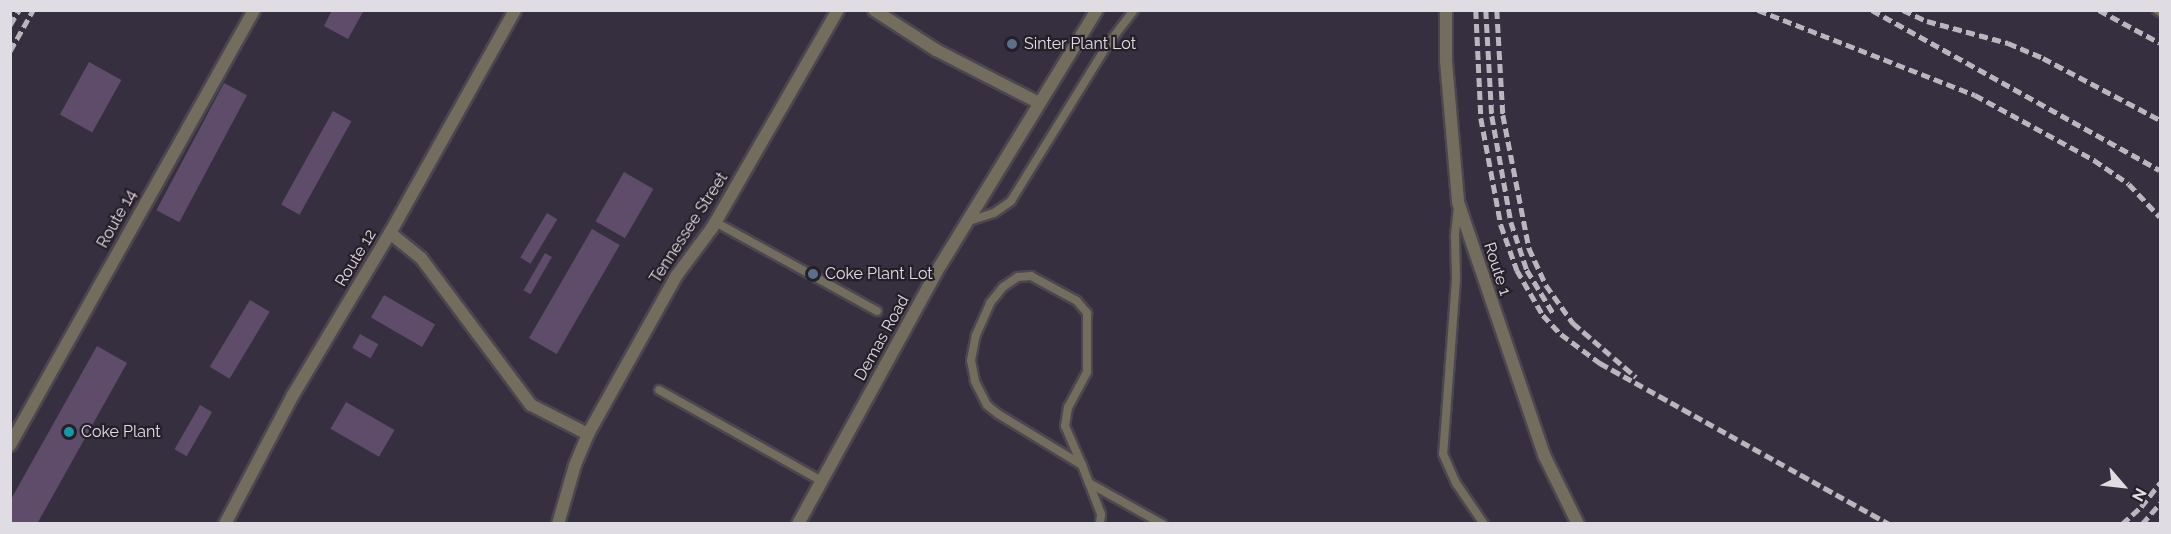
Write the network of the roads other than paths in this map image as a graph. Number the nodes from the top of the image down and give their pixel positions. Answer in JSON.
{"nodes":[{"id":1,"x":254,"y":10,"type":"edge"},
{"id":2,"x":515,"y":10,"type":"edge"},
{"id":3,"x":838,"y":10,"type":"edge"},
{"id":4,"x":874,"y":10,"type":"edge"},
{"id":5,"x":1097,"y":10,"type":"edge"},
{"id":6,"x":1134,"y":10,"type":"edge"},
{"id":7,"x":1446,"y":10,"type":"edge"},
{"id":8,"x":1039,"y":103,"type":"junction"},
{"id":9,"x":1458,"y":202,"type":"junction"},
{"id":10,"x":715,"y":222,"type":"junction"},
{"id":11,"x":966,"y":222,"type":"junction"},
{"id":12,"x":390,"y":233,"type":"junction"},
{"id":13,"x":877,"y":311,"type":"dead end"},
{"id":14,"x":659,"y":390,"type":"dead end"},
{"id":15,"x":588,"y":434,"type":"junction"},
{"id":16,"x":10,"y":445,"type":"edge"},
{"id":17,"x":1082,"y":465,"type":"junction"},
{"id":18,"x":822,"y":481,"type":"junction"},
{"id":19,"x":1089,"y":483,"type":"junction"},
{"id":20,"x":1101,"y":519,"type":"edge"},
{"id":21,"x":225,"y":524,"type":"edge"},
{"id":22,"x":558,"y":524,"type":"edge"},
{"id":23,"x":798,"y":524,"type":"edge"},
{"id":24,"x":1105,"y":524,"type":"edge"},
{"id":25,"x":1162,"y":524,"type":"edge"},
{"id":26,"x":1484,"y":524,"type":"edge"},
{"id":27,"x":1578,"y":524,"type":"edge"}],
"edges":[{"from":1,"to":16,"type":"street","name":"Route 14"},
{"from":2,"to":12,"type":"street","name":"Route 12"},
{"from":3,"to":10,"type":"street","name":"Tennessee Street"},
{"from":4,"to":8,"type":"street"},
{"from":5,"to":8,"type":"street"},
{"from":6,"to":11,"type":"lane"},
{"from":7,"to":9,"type":"street","name":"Route 1"},
{"from":8,"to":11,"type":"street"},
{"from":9,"to":26,"type":"lane"},
{"from":9,"to":27,"type":"street","name":"Route 1"},
{"from":10,"to":13,"type":"lane"},
{"from":10,"to":15,"type":"street","name":"Tennessee Street"},
{"from":11,"to":18,"type":"street","name":"Demas Road"},
{"from":12,"to":15,"type":"street"},
{"from":12,"to":21,"type":"street","name":"Route 12"},
{"from":14,"to":18,"type":"lane"},
{"from":15,"to":22,"type":"street","name":"Tennessee Street"},
{"from":17,"to":17,"type":"lane"},
{"from":17,"to":19,"type":"lane"},
{"from":18,"to":23,"type":"street","name":"Demas Road"},
{"from":19,"to":20,"type":"lane"},
{"from":19,"to":25,"type":"lane"},
{"from":20,"to":24,"type":"lane"}]}
